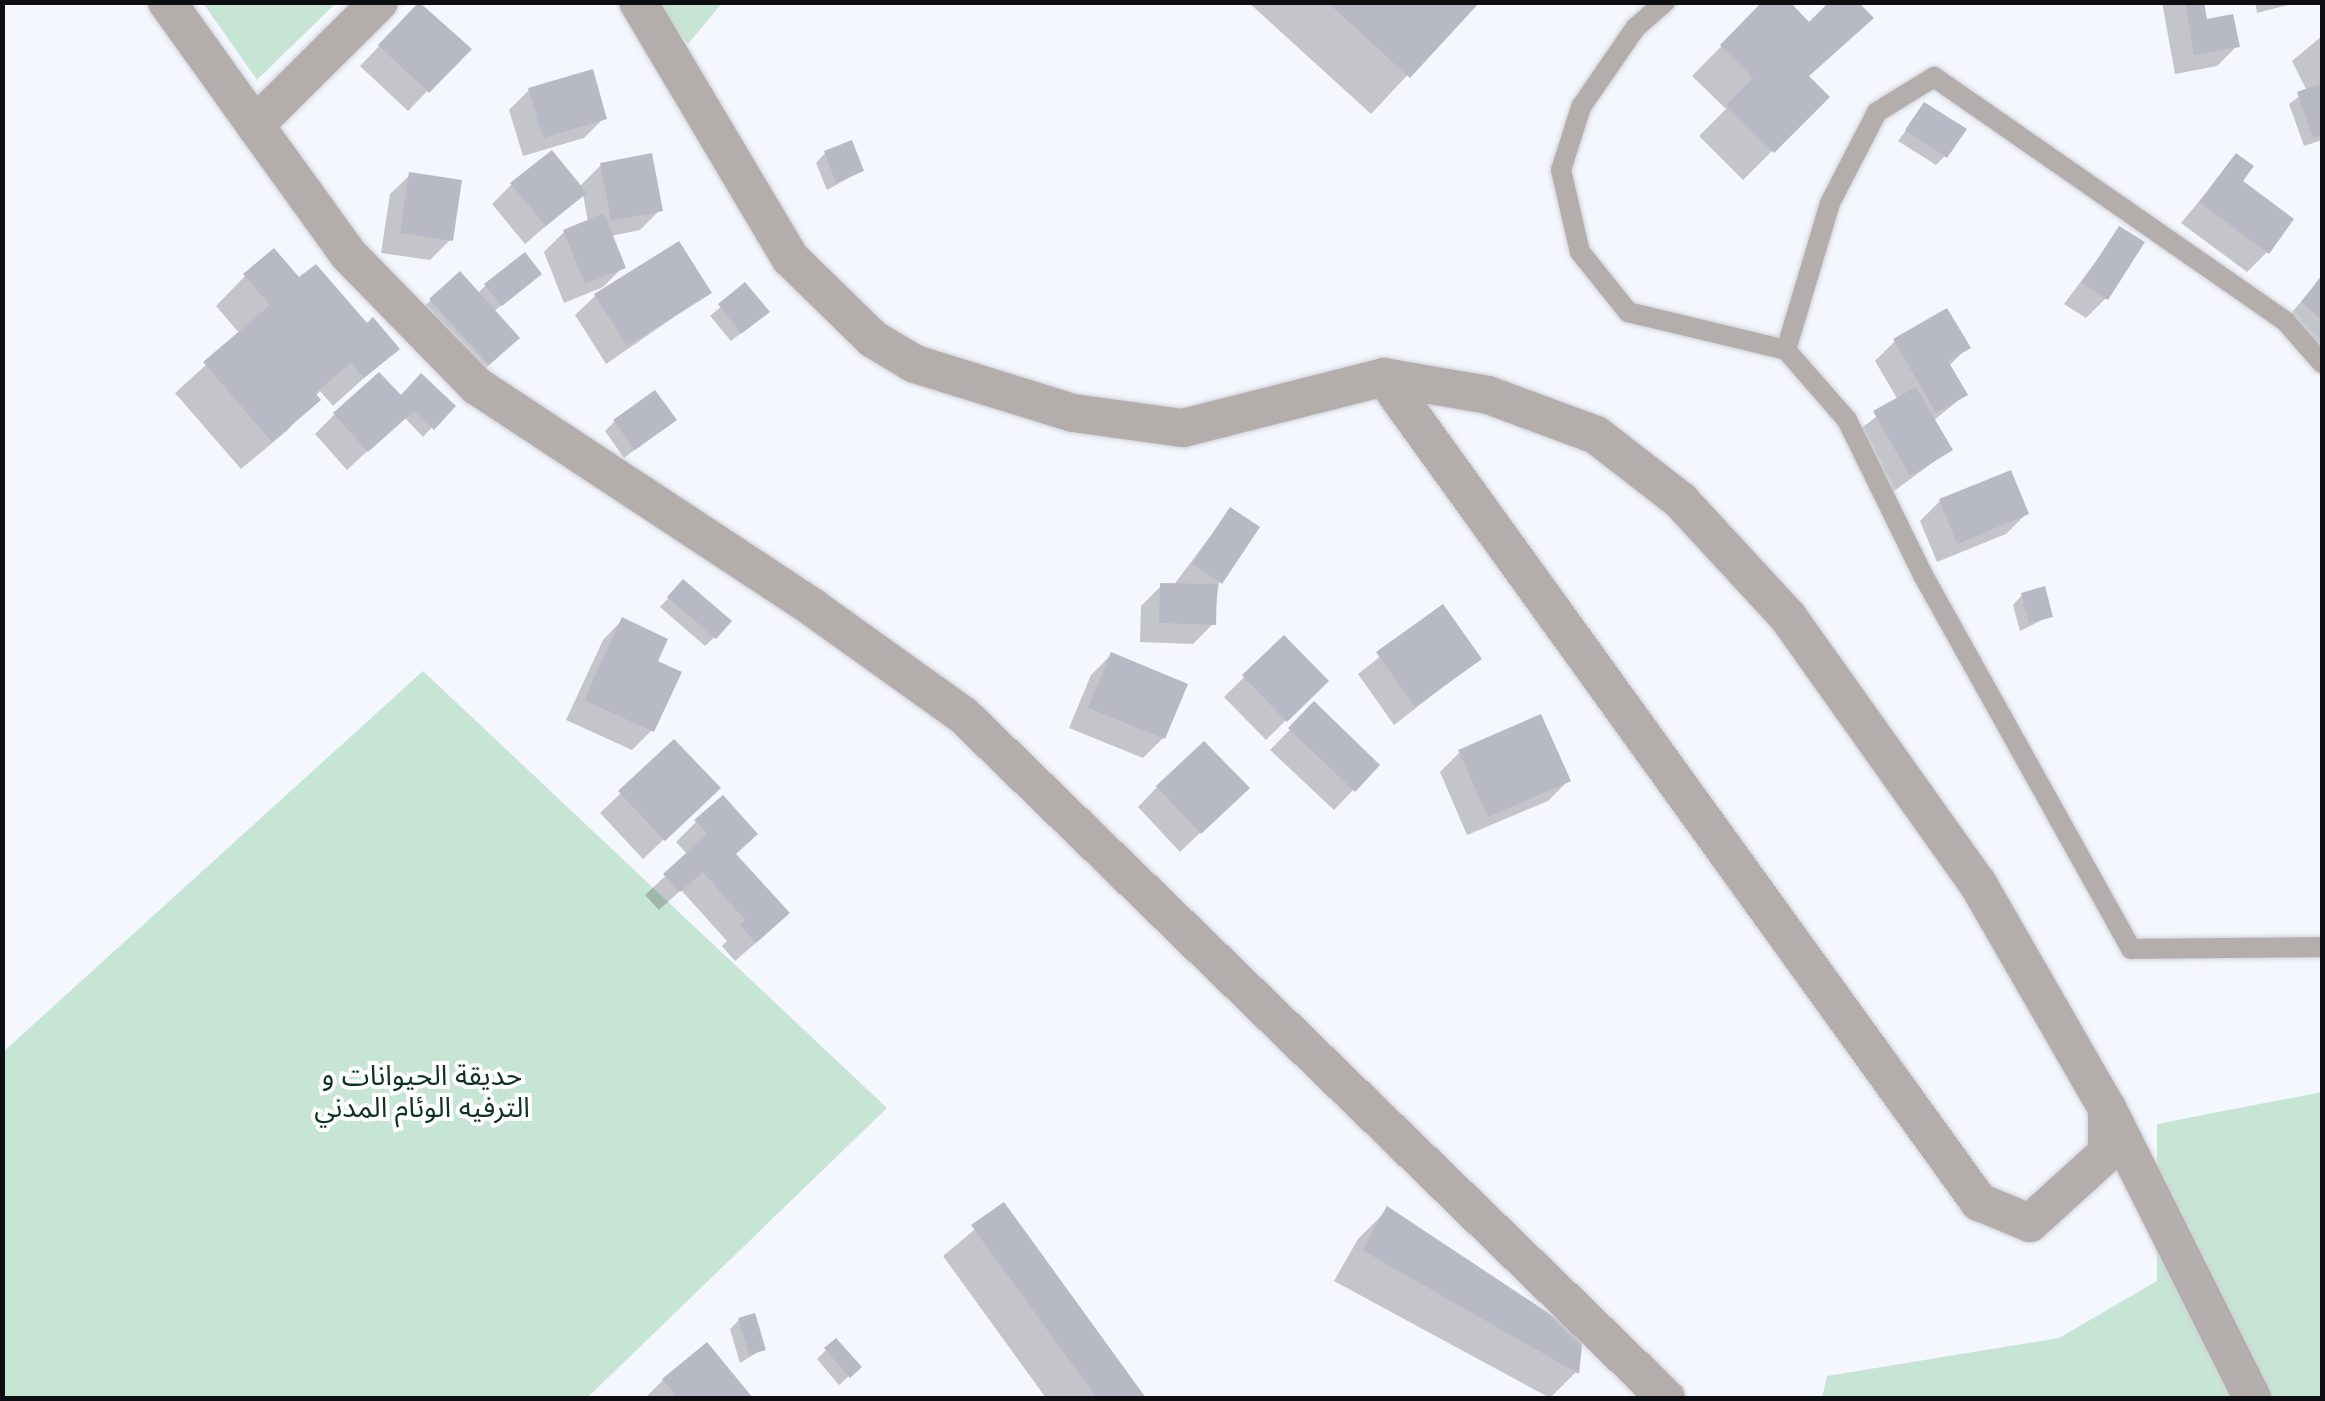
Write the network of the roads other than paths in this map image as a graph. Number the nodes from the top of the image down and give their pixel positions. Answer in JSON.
{"nodes":[{"id":1,"x":167,"y":2,"type":"edge"},
{"id":2,"x":379,"y":2,"type":"edge"},
{"id":3,"x":638,"y":2,"type":"edge"},
{"id":4,"x":1666,"y":2,"type":"edge"},
{"id":5,"x":255,"y":125,"type":"junction"},
{"id":6,"x":1786,"y":350,"type":"junction"},
{"id":7,"x":2322,"y":363,"type":"edge"},
{"id":8,"x":1384,"y":378,"type":"junction"},
{"id":9,"x":2322,"y":947,"type":"edge"},
{"id":10,"x":2107,"y":1108,"type":"junction"},
{"id":11,"x":1666,"y":1398,"type":"edge"},
{"id":12,"x":2252,"y":1398,"type":"edge"}],
"edges":[{"from":1,"to":5,"type":"street"},
{"from":2,"to":5,"type":"street"},
{"from":3,"to":8,"type":"street"},
{"from":4,"to":6,"type":"lane"},
{"from":5,"to":11,"type":"street"},
{"from":6,"to":7,"type":"lane"},
{"from":6,"to":9,"type":"lane"},
{"from":8,"to":10,"type":"street"},
{"from":8,"to":10,"type":"street"},
{"from":10,"to":12,"type":"street"}]}
